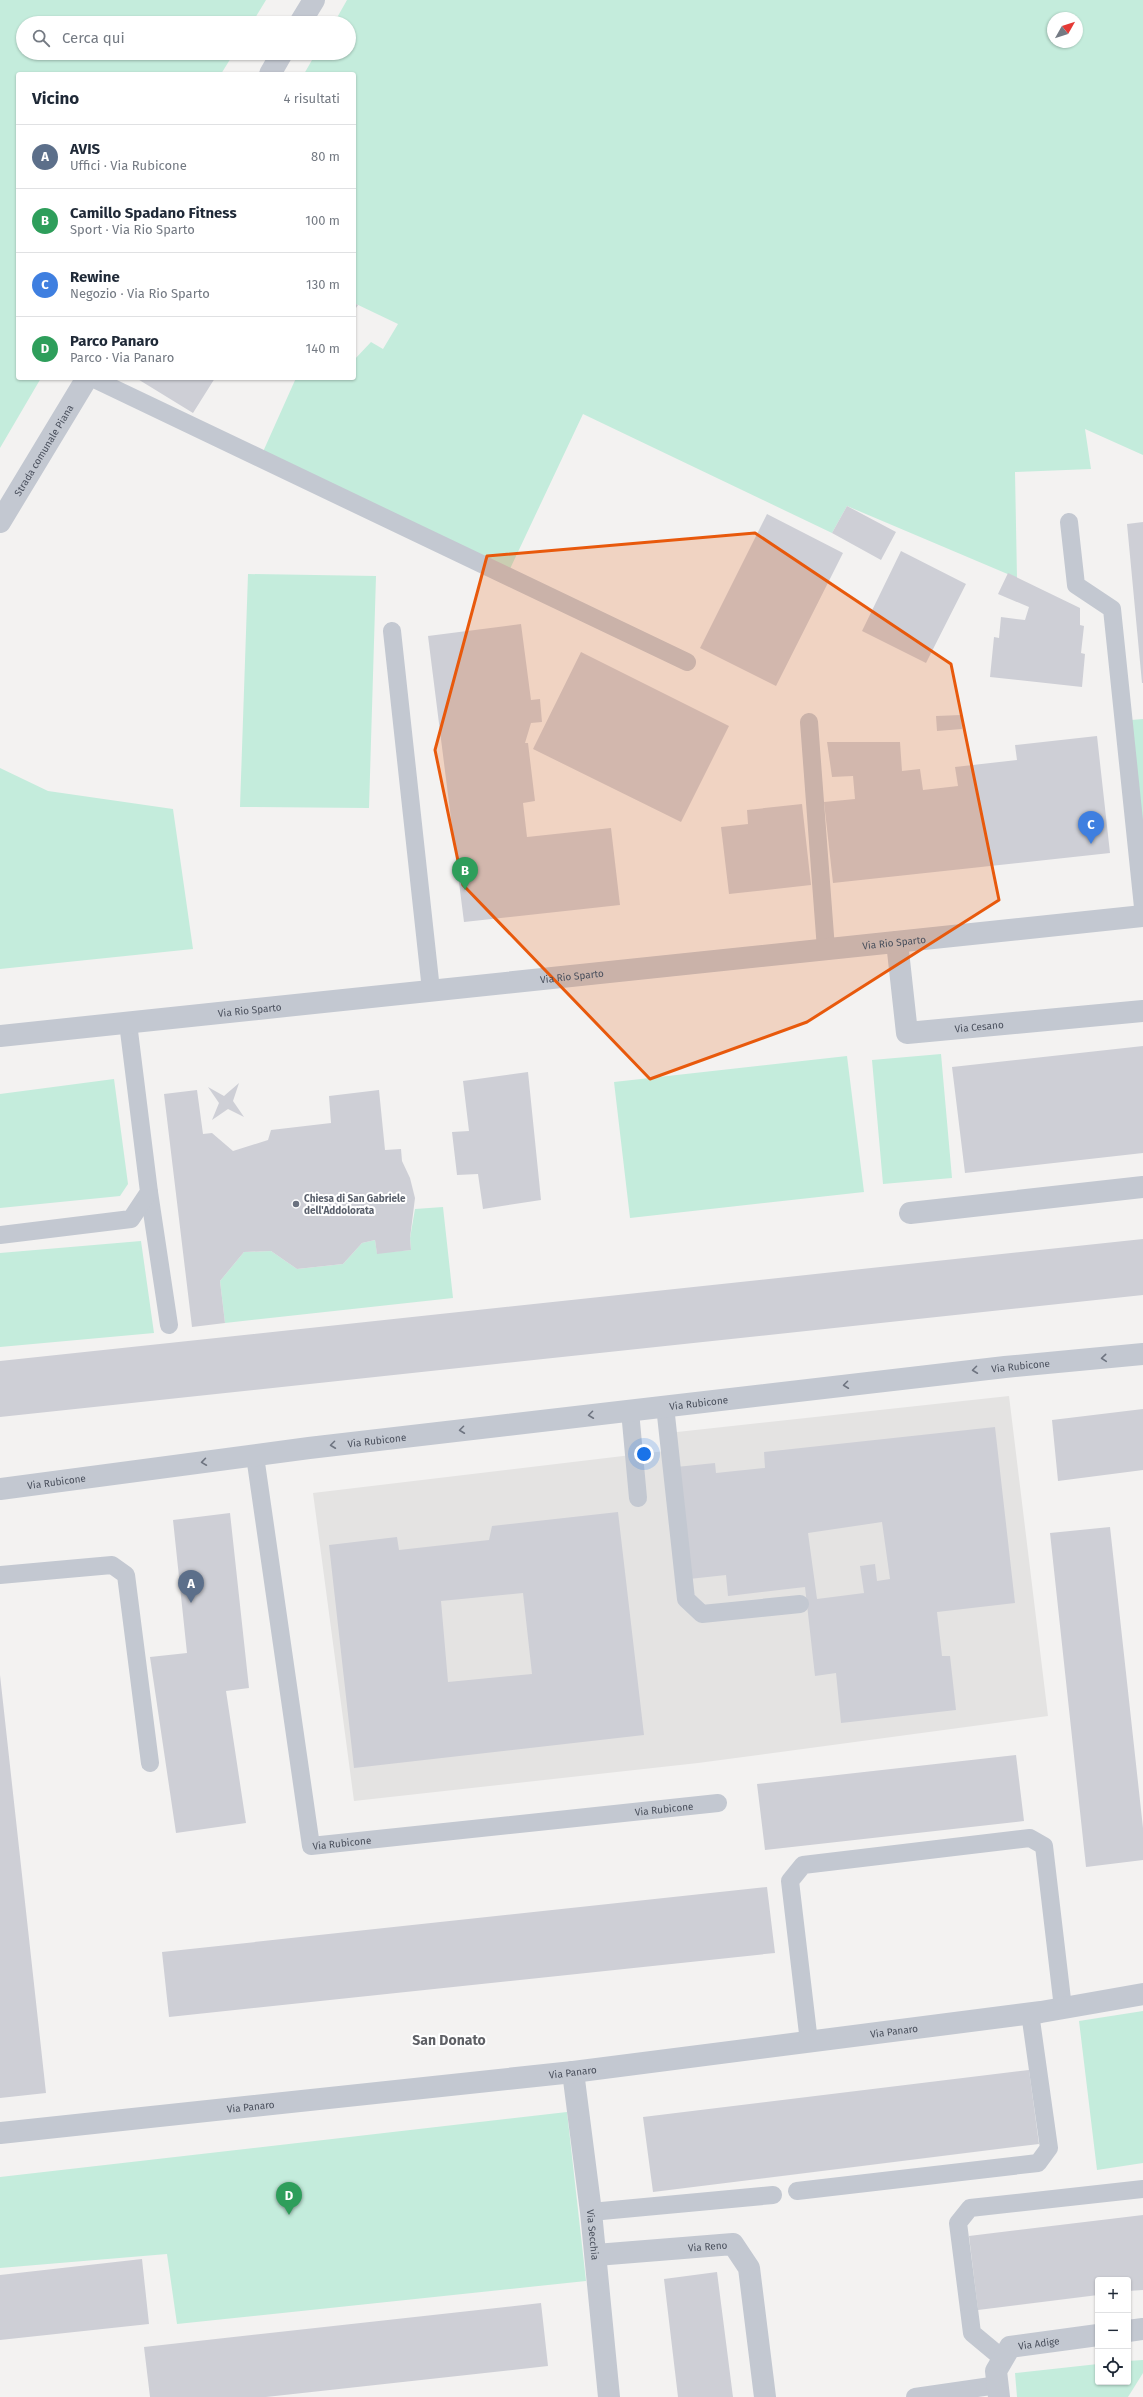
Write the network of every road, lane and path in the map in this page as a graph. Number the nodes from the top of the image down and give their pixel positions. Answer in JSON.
{"nodes":[{"id":1,"x":314,"y":0,"type":"edge"},
{"id":2,"x":304,"y":16,"type":"edge"},
{"id":3,"x":278,"y":60,"type":"edge"},
{"id":4,"x":271,"y":72,"type":"edge"},
{"id":5,"x":86,"y":380,"type":"edge"},
{"id":6,"x":96,"y":380,"type":"edge"},
{"id":7,"x":0,"y":522,"type":"edge"},
{"id":8,"x":1069,"y":522,"type":"dead end"},
{"id":9,"x":392,"y":631,"type":"dead end"},
{"id":10,"x":687,"y":662,"type":"dead end"},
{"id":11,"x":809,"y":722,"type":"dead end"},
{"id":12,"x":1143,"y":907,"type":"edge"},
{"id":13,"x":1143,"y":916,"type":"edge"},
{"id":14,"x":897,"y":942,"type":"junction"},
{"id":15,"x":826,"y":949,"type":"junction"},
{"id":16,"x":431,"y":990,"type":"junction"},
{"id":17,"x":1143,"y":1011,"type":"edge"},
{"id":18,"x":128,"y":1023,"type":"junction"},
{"id":19,"x":0,"y":1036,"type":"edge"},
{"id":20,"x":1143,"y":1187,"type":"edge"},
{"id":21,"x":149,"y":1192,"type":"junction"},
{"id":22,"x":910,"y":1213,"type":"dead end"},
{"id":23,"x":0,"y":1236,"type":"edge"},
{"id":24,"x":169,"y":1325,"type":"dead end"},
{"id":25,"x":1143,"y":1354,"type":"edge"},
{"id":26,"x":665,"y":1406,"type":"junction"},
{"id":27,"x":630,"y":1411,"type":"junction"},
{"id":28,"x":255,"y":1456,"type":"junction"},
{"id":29,"x":0,"y":1489,"type":"edge"},
{"id":30,"x":638,"y":1498,"type":"dead end"},
{"id":31,"x":0,"y":1576,"type":"edge"},
{"id":32,"x":800,"y":1604,"type":"dead end"},
{"id":33,"x":150,"y":1763,"type":"dead end"},
{"id":34,"x":718,"y":1803,"type":"dead end"},
{"id":35,"x":1143,"y":1994,"type":"edge"},
{"id":36,"x":1063,"y":2008,"type":"junction"},
{"id":37,"x":1030,"y":2013,"type":"junction"},
{"id":38,"x":809,"y":2042,"type":"junction"},
{"id":39,"x":573,"y":2072,"type":"junction"},
{"id":40,"x":0,"y":2133,"type":"edge"},
{"id":41,"x":1143,"y":2189,"type":"edge"},
{"id":42,"x":797,"y":2191,"type":"dead end"},
{"id":43,"x":774,"y":2195,"type":"dead end"},
{"id":44,"x":591,"y":2212,"type":"junction"},
{"id":45,"x":596,"y":2255,"type":"junction"},
{"id":46,"x":1143,"y":2329,"type":"edge"},
{"id":47,"x":1131,"y":2331,"type":"edge"},
{"id":48,"x":1095,"y":2335,"type":"edge"},
{"id":49,"x":1002,"y":2358,"type":"junction"},
{"id":50,"x":998,"y":2391,"type":"edge"},
{"id":51,"x":609,"y":2397,"type":"edge"},
{"id":52,"x":765,"y":2397,"type":"edge"},
{"id":53,"x":915,"y":2397,"type":"edge"}],
"edges":[{"from":1,"to":2,"type":"street"},
{"from":3,"to":4,"type":"street"},
{"from":5,"to":7,"type":"street","name":"Strada comunale Piana"},
{"from":6,"to":10,"type":"lane"},
{"from":8,"to":12,"type":"lane"},
{"from":9,"to":16,"type":"lane"},
{"from":11,"to":15,"type":"lane"},
{"from":13,"to":14,"type":"street","name":"Via Rio Sparto"},
{"from":14,"to":15,"type":"street","name":"Via Rio Sparto"},
{"from":14,"to":17,"type":"street","name":"Via Cesano"},
{"from":15,"to":16,"type":"street","name":"Via Rio Sparto"},
{"from":16,"to":18,"type":"street","name":"Via Rio Sparto"},
{"from":18,"to":19,"type":"street","name":"Via Rio Sparto"},
{"from":18,"to":21,"type":"lane"},
{"from":20,"to":22,"type":"street"},
{"from":21,"to":23,"type":"lane"},
{"from":21,"to":24,"type":"lane"},
{"from":25,"to":26,"type":"street","name":"Via Rubicone","one_way":true},
{"from":26,"to":27,"type":"street","name":"Via Rubicone"},
{"from":26,"to":32,"type":"lane"},
{"from":27,"to":28,"type":"street","name":"Via Rubicone","one_way":true},
{"from":27,"to":30,"type":"lane"},
{"from":28,"to":29,"type":"street","name":"Via Rubicone","one_way":true},
{"from":28,"to":34,"type":"lane","name":"Via Rubicone"},
{"from":31,"to":33,"type":"lane"},
{"from":35,"to":36,"type":"street","name":"Via Panaro"},
{"from":36,"to":37,"type":"street","name":"Via Panaro"},
{"from":36,"to":38,"type":"lane"},
{"from":37,"to":38,"type":"street","name":"Via Panaro"},
{"from":37,"to":42,"type":"lane"},
{"from":38,"to":39,"type":"street","name":"Via Panaro"},
{"from":39,"to":40,"type":"street","name":"Via Panaro"},
{"from":39,"to":44,"type":"street","name":"Via Secchia"},
{"from":41,"to":49,"type":"lane"},
{"from":43,"to":44,"type":"lane"},
{"from":44,"to":45,"type":"street","name":"Via Secchia"},
{"from":45,"to":51,"type":"street","name":"Via Secchia"},
{"from":45,"to":52,"type":"street","name":"Via Reno"},
{"from":46,"to":47,"type":"street"},
{"from":48,"to":49,"type":"street","name":"Via Adige"},
{"from":49,"to":50,"type":"street"},
{"from":50,"to":53,"type":"lane"}]}
